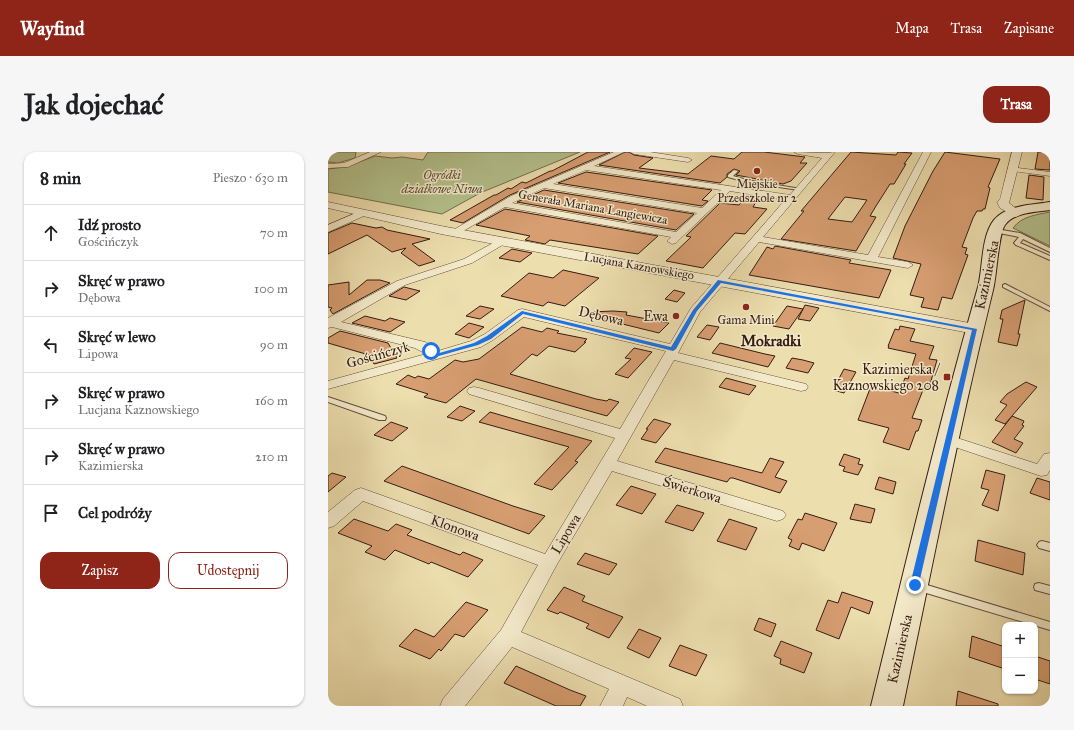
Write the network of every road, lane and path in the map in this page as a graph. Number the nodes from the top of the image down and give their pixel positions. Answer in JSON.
{"nodes":[{"id":1,"x":377,"y":152,"type":"edge"},
{"id":2,"x":620,"y":152,"type":"edge"},
{"id":3,"x":634,"y":152,"type":"edge"},
{"id":4,"x":798,"y":152,"type":"edge"},
{"id":5,"x":927,"y":152,"type":"edge"},
{"id":6,"x":1017,"y":152,"type":"edge"},
{"id":7,"x":830,"y":154,"type":"edge"},
{"id":8,"x":688,"y":160,"type":"dead end"},
{"id":9,"x":328,"y":166,"type":"edge"},
{"id":10,"x":584,"y":167,"type":"junction"},
{"id":11,"x":1013,"y":170,"type":"junction"},
{"id":12,"x":736,"y":171,"type":"dead end"},
{"id":13,"x":1050,"y":174,"type":"edge"},
{"id":14,"x":542,"y":185,"type":"junction"},
{"id":15,"x":728,"y":188,"type":"junction"},
{"id":16,"x":799,"y":189,"type":"junction"},
{"id":17,"x":792,"y":198,"type":"junction"},
{"id":18,"x":502,"y":204,"type":"junction"},
{"id":19,"x":328,"y":205,"type":"edge"},
{"id":20,"x":1050,"y":206,"type":"edge"},
{"id":21,"x":704,"y":211,"type":"junction"},
{"id":22,"x":1021,"y":212,"type":"junction"},
{"id":23,"x":363,"y":214,"type":"junction"},
{"id":24,"x":328,"y":229,"type":"edge"},
{"id":25,"x":996,"y":231,"type":"junction"},
{"id":26,"x":455,"y":232,"type":"junction"},
{"id":27,"x":679,"y":235,"type":"junction"},
{"id":28,"x":1022,"y":236,"type":"junction"},
{"id":29,"x":756,"y":240,"type":"junction"},
{"id":30,"x":502,"y":241,"type":"junction"},
{"id":31,"x":670,"y":243,"type":"dead end"},
{"id":32,"x":1050,"y":250,"type":"edge"},
{"id":33,"x":872,"y":258,"type":"junction"},
{"id":34,"x":1050,"y":258,"type":"edge"},
{"id":35,"x":908,"y":265,"type":"dead end"},
{"id":36,"x":720,"y":281,"type":"junction"},
{"id":37,"x":1005,"y":286,"type":"dead end"},
{"id":38,"x":1050,"y":309,"type":"edge"},
{"id":39,"x":522,"y":313,"type":"joint"},
{"id":40,"x":329,"y":323,"type":"edge"},
{"id":41,"x":975,"y":329,"type":"junction"},
{"id":42,"x":671,"y":352,"type":"junction"},
{"id":43,"x":435,"y":356,"type":"junction"},
{"id":44,"x":328,"y":385,"type":"edge"},
{"id":45,"x":801,"y":387,"type":"dead end"},
{"id":46,"x":474,"y":391,"type":"dead end"},
{"id":47,"x":328,"y":399,"type":"edge"},
{"id":48,"x":382,"y":418,"type":"dead end"},
{"id":49,"x":623,"y":435,"type":"junction"},
{"id":50,"x":948,"y":440,"type":"junction"},
{"id":51,"x":1050,"y":458,"type":"edge"},
{"id":52,"x":608,"y":464,"type":"junction"},
{"id":53,"x":1045,"y":472,"type":"edge"},
{"id":54,"x":777,"y":515,"type":"dead end"},
{"id":55,"x":328,"y":522,"type":"edge"},
{"id":56,"x":549,"y":562,"type":"junction"},
{"id":57,"x":915,"y":585,"type":"junction"},
{"id":58,"x":1039,"y":587,"type":"dead end"},
{"id":59,"x":1050,"y":590,"type":"edge"},
{"id":60,"x":1050,"y":626,"type":"edge"},
{"id":61,"x":508,"y":636,"type":"junction"},
{"id":62,"x":622,"y":686,"type":"junction"},
{"id":63,"x":450,"y":706,"type":"edge"},
{"id":64,"x":611,"y":706,"type":"edge"},
{"id":65,"x":672,"y":706,"type":"edge"},
{"id":66,"x":887,"y":706,"type":"edge"}],
"edges":[{"from":1,"to":9,"type":"street"},
{"from":2,"to":10,"type":"street"},
{"from":3,"to":8,"type":"street"},
{"from":4,"to":7,"type":"street"},
{"from":5,"to":33,"type":"street"},
{"from":6,"to":11,"type":"street"},
{"from":7,"to":16,"type":"street","name":"Lipowa"},
{"from":10,"to":14,"type":"street"},
{"from":10,"to":15,"type":"street"},
{"from":11,"to":13,"type":"street"},
{"from":11,"to":22,"type":"street"},
{"from":12,"to":16,"type":"lane"},
{"from":14,"to":18,"type":"street"},
{"from":14,"to":21,"type":"street"},
{"from":15,"to":17,"type":"street"},
{"from":15,"to":21,"type":"street"},
{"from":16,"to":17,"type":"street","name":"Lipowa"},
{"from":17,"to":29,"type":"street","name":"Lipowa"},
{"from":18,"to":26,"type":"street"},
{"from":18,"to":27,"type":"street","name":"Generała Mariana Langiewicza"},
{"from":19,"to":23,"type":"street","name":"Lucjana Kaznowskiego"},
{"from":20,"to":22,"type":"main road"},
{"from":21,"to":27,"type":"street"},
{"from":22,"to":25,"type":"main road","name":"Kazimierska"},
{"from":23,"to":24,"type":"street"},
{"from":23,"to":26,"type":"street","name":"Lucjana Kaznowskiego"},
{"from":25,"to":28,"type":"lane"},
{"from":25,"to":41,"type":"main road","name":"Kazimierska"},
{"from":26,"to":30,"type":"street","name":"Lucjana Kaznowskiego"},
{"from":27,"to":31,"type":"street"},
{"from":28,"to":32,"type":"lane"},
{"from":28,"to":34,"type":"lane"},
{"from":29,"to":33,"type":"street"},
{"from":29,"to":36,"type":"street","name":"Lipowa"},
{"from":30,"to":36,"type":"street","name":"Lucjana Kaznowskiego"},
{"from":30,"to":40,"type":"street"},
{"from":33,"to":35,"type":"street"},
{"from":36,"to":41,"type":"street","name":"Lucjana Kaznowskiego"},
{"from":36,"to":42,"type":"street","name":"Lipowa"},
{"from":37,"to":38,"type":"lane"},
{"from":39,"to":42,"type":"street","name":"Dębowa"},
{"from":39,"to":43,"type":"street","name":"Gościńczyk"},
{"from":40,"to":43,"type":"street"},
{"from":41,"to":50,"type":"main road","name":"Kazimierska"},
{"from":42,"to":45,"type":"street","name":"Dębowa"},
{"from":42,"to":49,"type":"street","name":"Lipowa"},
{"from":43,"to":44,"type":"street","name":"Gościńczyk"},
{"from":46,"to":49,"type":"street"},
{"from":47,"to":48,"type":"lane"},
{"from":49,"to":52,"type":"street","name":"Lipowa"},
{"from":50,"to":53,"type":"street"},
{"from":50,"to":57,"type":"main road","name":"Kazimierska"},
{"from":51,"to":53,"type":"street"},
{"from":52,"to":54,"type":"street","name":"Świerkowa"},
{"from":52,"to":56,"type":"street","name":"Lipowa"},
{"from":55,"to":56,"type":"street","name":"Klonowa"},
{"from":56,"to":61,"type":"street","name":"Lipowa"},
{"from":57,"to":60,"type":"lane"},
{"from":57,"to":66,"type":"main road","name":"Kazimierska"},
{"from":58,"to":59,"type":"lane"},
{"from":61,"to":62,"type":"street"},
{"from":61,"to":63,"type":"street","name":"Lipowa"},
{"from":62,"to":64,"type":"street"},
{"from":62,"to":65,"type":"street"}]}
